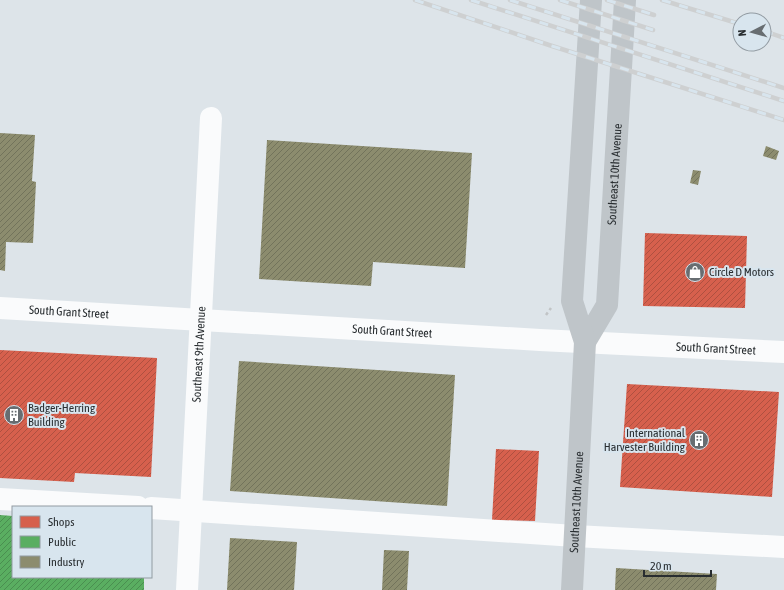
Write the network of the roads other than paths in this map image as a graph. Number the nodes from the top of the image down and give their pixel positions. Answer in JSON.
{"nodes":[{"id":1,"x":591,"y":0,"type":"edge"},
{"id":2,"x":625,"y":0,"type":"edge"},
{"id":3,"x":212,"y":118,"type":"dead end"},
{"id":4,"x":0,"y":308,"type":"edge"},
{"id":5,"x":201,"y":320,"type":"junction"},
{"id":6,"x":585,"y":342,"type":"junction"},
{"id":7,"x":784,"y":352,"type":"edge"},
{"id":8,"x":0,"y":500,"type":"edge"},
{"id":9,"x":118,"y":506,"type":"edge"},
{"id":10,"x":152,"y":508,"type":"edge"},
{"id":11,"x":192,"y":510,"type":"junction"},
{"id":12,"x":575,"y":536,"type":"junction"},
{"id":13,"x":784,"y":547,"type":"edge"},
{"id":14,"x":187,"y":590,"type":"edge"},
{"id":15,"x":572,"y":590,"type":"edge"}],
"edges":[{"from":1,"to":6,"type":"main road","name":"Southeast 10th Avenue"},
{"from":2,"to":6,"type":"main road","name":"Southeast 10th Avenue"},
{"from":3,"to":5,"type":"street","name":"Southeast 9th Avenue"},
{"from":4,"to":5,"type":"street","name":"South Grant Street"},
{"from":5,"to":6,"type":"street","name":"South Grant Street"},
{"from":5,"to":11,"type":"street","name":"Southeast 9th Avenue"},
{"from":6,"to":7,"type":"street","name":"South Grant Street"},
{"from":6,"to":12,"type":"main road","name":"Southeast 10th Avenue"},
{"from":8,"to":9,"type":"street"},
{"from":10,"to":11,"type":"street"},
{"from":11,"to":12,"type":"street"},
{"from":11,"to":14,"type":"street","name":"Southeast 9th Avenue"},
{"from":12,"to":13,"type":"street"},
{"from":12,"to":15,"type":"main road","name":"Southeast 10th Avenue"}]}
